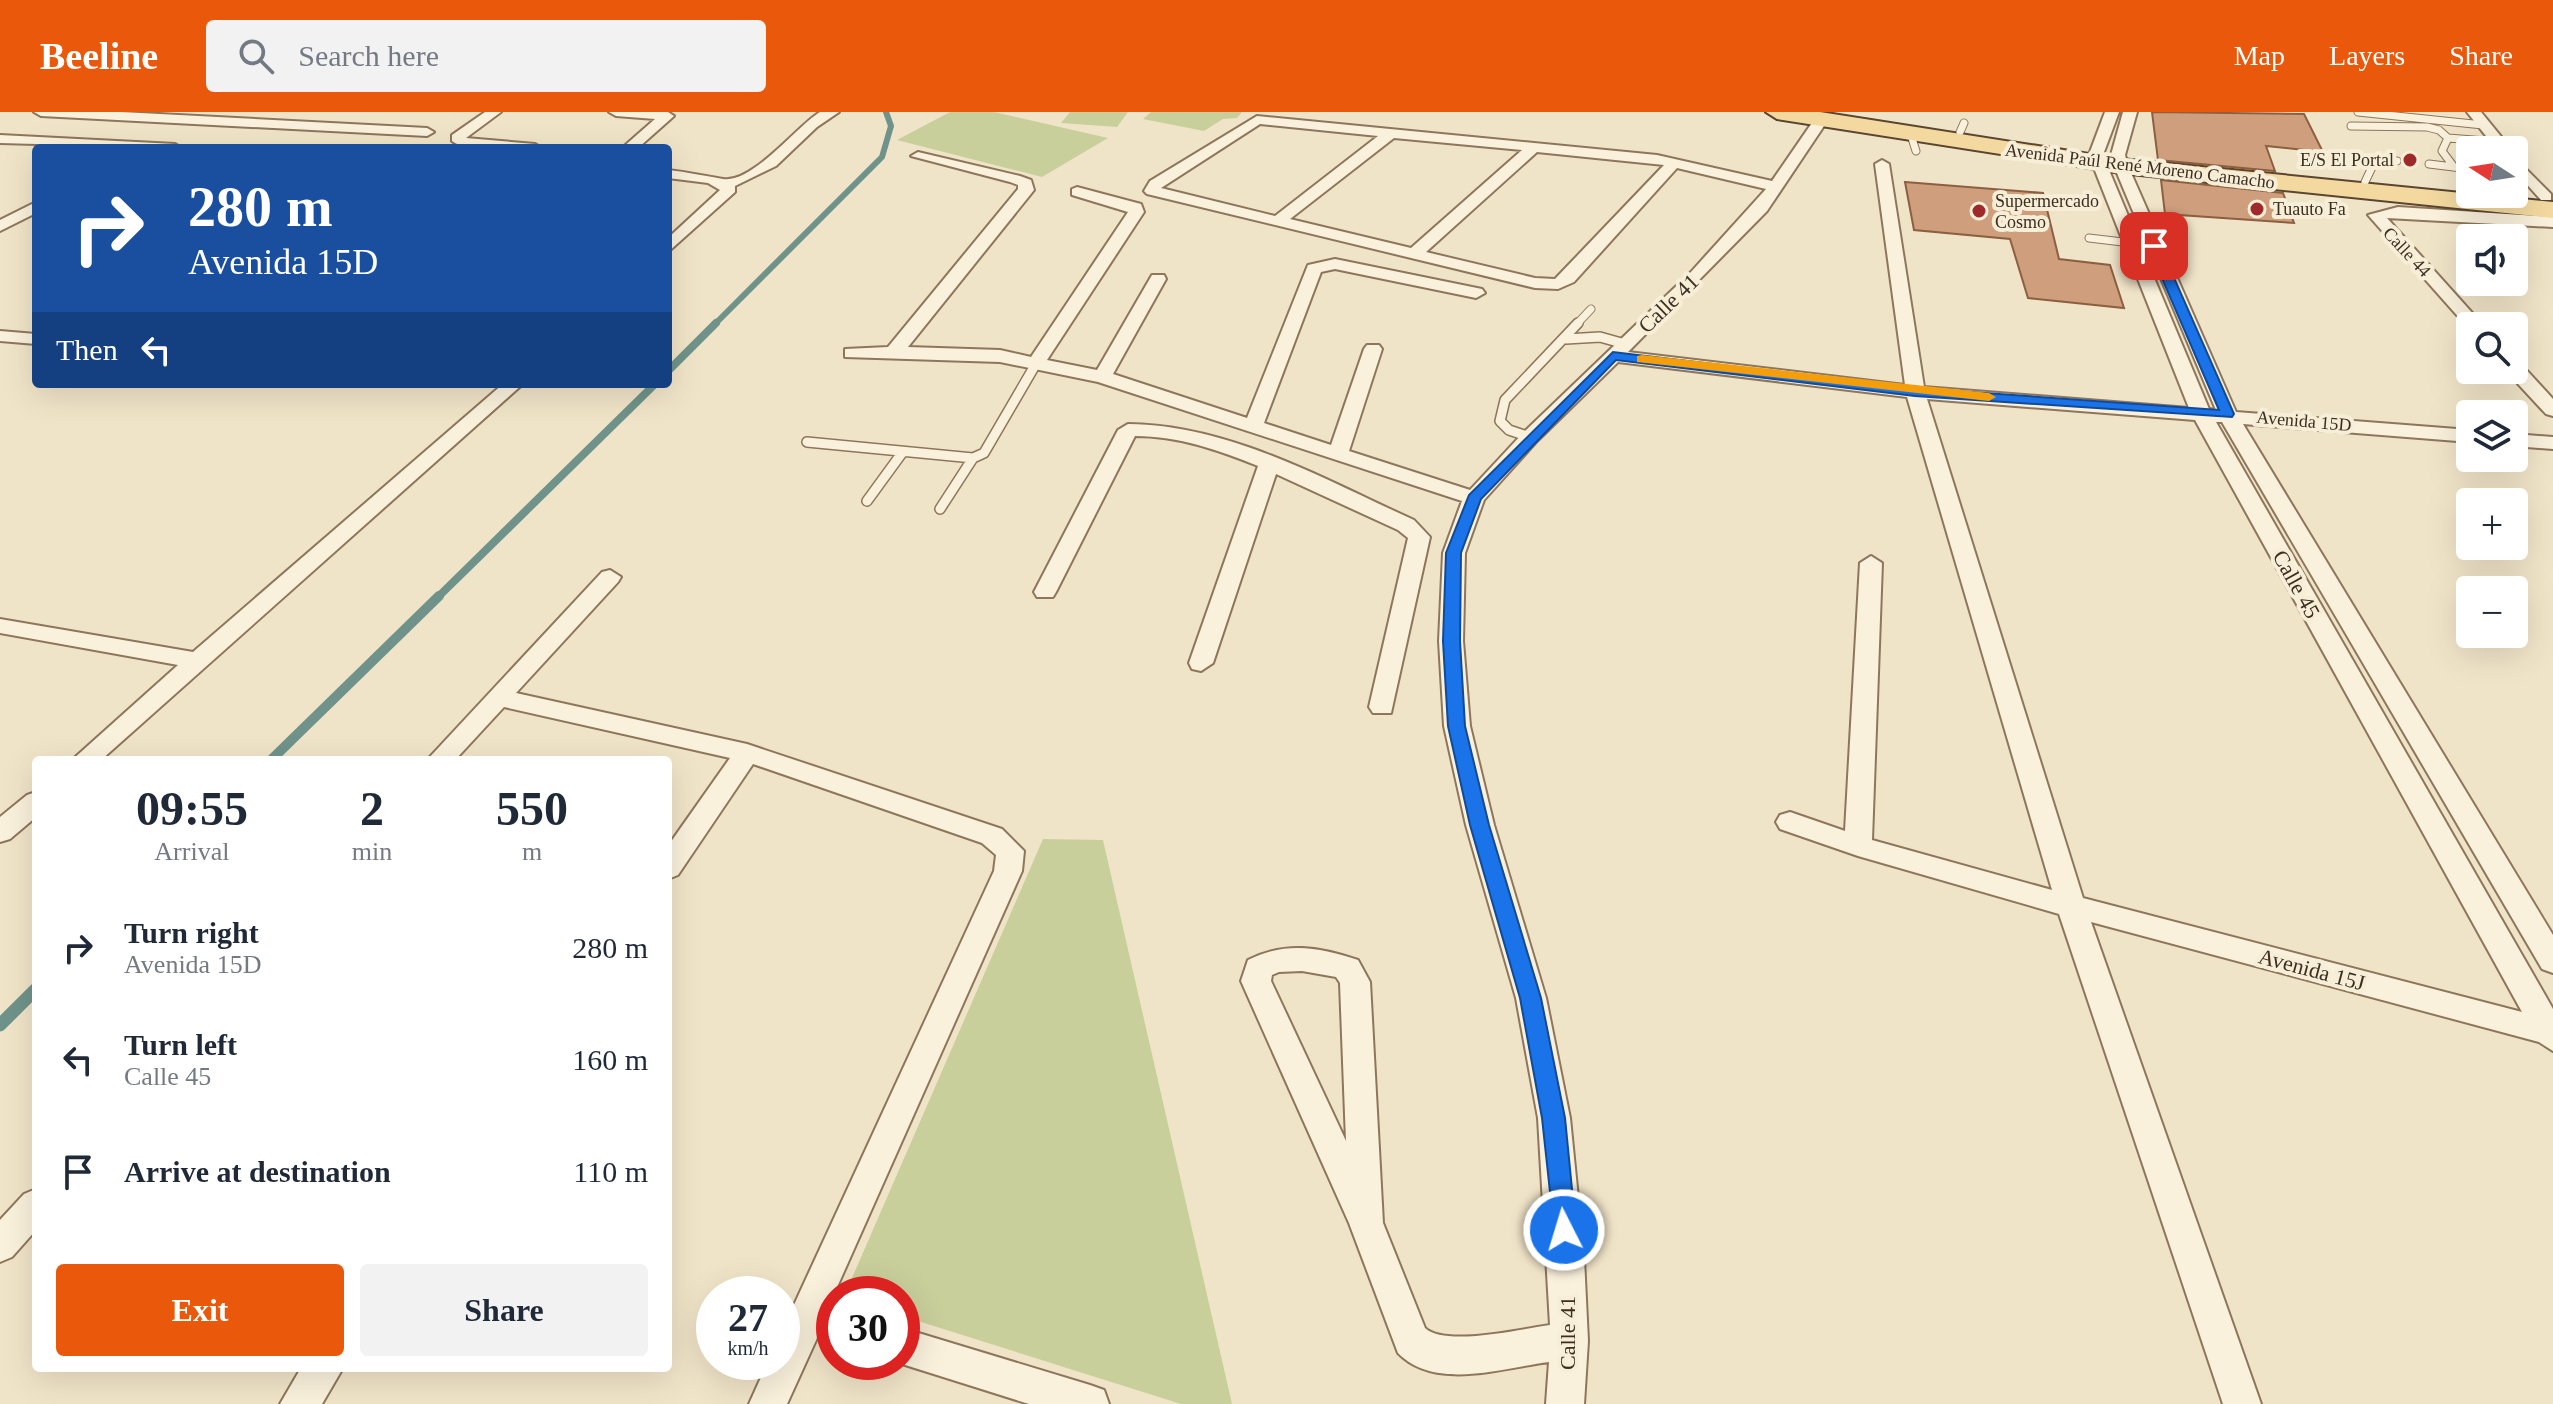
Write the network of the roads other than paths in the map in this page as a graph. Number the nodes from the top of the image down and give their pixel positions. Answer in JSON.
{"nodes":[{"id":1,"x":41,"y":112,"type":"edge"},
{"id":2,"x":242,"y":112,"type":"edge"},
{"id":3,"x":494,"y":112,"type":"edge"},
{"id":4,"x":616,"y":112,"type":"edge"},
{"id":5,"x":832,"y":112,"type":"edge"},
{"id":6,"x":1777,"y":112,"type":"edge"},
{"id":7,"x":2112,"y":112,"type":"edge"},
{"id":8,"x":2130,"y":112,"type":"edge"},
{"id":9,"x":2358,"y":112,"type":"edge"},
{"id":10,"x":2474,"y":112,"type":"edge"},
{"id":11,"x":1832,"y":116,"type":"edge"},
{"id":12,"x":224,"y":123,"type":"junction"},
{"id":13,"x":2483,"y":125,"type":"junction"},
{"id":14,"x":2351,"y":126,"type":"dead end"},
{"id":15,"x":427,"y":132,"type":"dead end"},
{"id":16,"x":1392,"y":132,"type":"junction"},
{"id":17,"x":2492,"y":136,"type":"edge"},
{"id":18,"x":2448,"y":138,"type":"junction"},
{"id":19,"x":0,"y":139,"type":"edge"},
{"id":20,"x":2456,"y":139,"type":"edge"},
{"id":21,"x":188,"y":143,"type":"edge"},
{"id":22,"x":91,"y":144,"type":"edge"},
{"id":23,"x":486,"y":144,"type":"edge"},
{"id":24,"x":634,"y":144,"type":"edge"},
{"id":25,"x":1536,"y":145,"type":"junction"},
{"id":26,"x":918,"y":156,"type":"dead end"},
{"id":27,"x":2109,"y":159,"type":"junction"},
{"id":28,"x":2397,"y":161,"type":"dead end"},
{"id":29,"x":1882,"y":164,"type":"dead end"},
{"id":30,"x":2429,"y":164,"type":"dead end"},
{"id":31,"x":1671,"y":167,"type":"junction"},
{"id":32,"x":2454,"y":167,"type":"joint"},
{"id":33,"x":672,"y":174,"type":"edge"},
{"id":34,"x":2219,"y":178,"type":"junction"},
{"id":35,"x":2365,"y":182,"type":"junction"},
{"id":36,"x":724,"y":184,"type":"junction"},
{"id":37,"x":2528,"y":189,"type":"edge"},
{"id":38,"x":2129,"y":190,"type":"junction"},
{"id":39,"x":2456,"y":190,"type":"edge"},
{"id":40,"x":1077,"y":192,"type":"dead end"},
{"id":41,"x":1774,"y":192,"type":"junction"},
{"id":42,"x":2551,"y":201,"type":"edge"},
{"id":43,"x":32,"y":209,"type":"edge"},
{"id":44,"x":1278,"y":221,"type":"junction"},
{"id":45,"x":2553,"y":222,"type":"edge"},
{"id":46,"x":0,"y":226,"type":"edge"},
{"id":47,"x":2089,"y":238,"type":"dead end"},
{"id":48,"x":672,"y":243,"type":"edge"},
{"id":49,"x":2131,"y":243,"type":"junction"},
{"id":50,"x":1415,"y":253,"type":"junction"},
{"id":51,"x":1158,"y":279,"type":"dead end"},
{"id":52,"x":1476,"y":293,"type":"dead end"},
{"id":53,"x":1591,"y":309,"type":"dead end"},
{"id":54,"x":2462,"y":312,"type":"edge"},
{"id":55,"x":0,"y":336,"type":"edge"},
{"id":56,"x":32,"y":339,"type":"edge"},
{"id":57,"x":1566,"y":339,"type":"junction"},
{"id":58,"x":1373,"y":349,"type":"dead end"},
{"id":59,"x":1619,"y":350,"type":"junction"},
{"id":60,"x":894,"y":352,"type":"junction"},
{"id":61,"x":851,"y":353,"type":"dead end"},
{"id":62,"x":1037,"y":362,"type":"junction"},
{"id":63,"x":1102,"y":377,"type":"junction"},
{"id":64,"x":2528,"y":383,"type":"edge"},
{"id":65,"x":509,"y":388,"type":"edge"},
{"id":66,"x":1915,"y":392,"type":"junction"},
{"id":67,"x":2553,"y":410,"type":"edge"},
{"id":68,"x":2201,"y":413,"type":"junction"},
{"id":69,"x":1218,"y":414,"type":"junction"},
{"id":70,"x":2227,"y":414,"type":"junction"},
{"id":71,"x":1254,"y":425,"type":"junction"},
{"id":72,"x":1197,"y":435,"type":"junction"},
{"id":73,"x":2456,"y":435,"type":"edge"},
{"id":74,"x":1530,"y":437,"type":"junction"},
{"id":75,"x":2528,"y":441,"type":"edge"},
{"id":76,"x":807,"y":442,"type":"dead end"},
{"id":77,"x":2553,"y":443,"type":"edge"},
{"id":78,"x":902,"y":453,"type":"junction"},
{"id":79,"x":1338,"y":453,"type":"junction"},
{"id":80,"x":973,"y":458,"type":"junction"},
{"id":81,"x":1269,"y":465,"type":"junction"},
{"id":82,"x":1474,"y":498,"type":"junction"},
{"id":83,"x":867,"y":501,"type":"dead end"},
{"id":84,"x":940,"y":509,"type":"dead end"},
{"id":85,"x":1871,"y":563,"type":"dead end"},
{"id":86,"x":610,"y":577,"type":"dead end"},
{"id":87,"x":1045,"y":592,"type":"dead end"},
{"id":88,"x":0,"y":626,"type":"edge"},
{"id":89,"x":201,"y":661,"type":"junction"},
{"id":90,"x":1201,"y":663,"type":"dead end"},
{"id":91,"x":497,"y":697,"type":"junction"},
{"id":92,"x":1382,"y":707,"type":"dead end"},
{"id":93,"x":747,"y":753,"type":"junction"},
{"id":94,"x":90,"y":756,"type":"edge"},
{"id":95,"x":444,"y":756,"type":"edge"},
{"id":96,"x":32,"y":805,"type":"edge"},
{"id":97,"x":1790,"y":822,"type":"dead end"},
{"id":98,"x":0,"y":832,"type":"edge"},
{"id":99,"x":1858,"y":846,"type":"junction"},
{"id":100,"x":672,"y":862,"type":"edge"},
{"id":101,"x":2071,"y":906,"type":"junction"},
{"id":102,"x":2553,"y":961,"type":"edge"},
{"id":103,"x":2552,"y":1035,"type":"edge"},
{"id":104,"x":32,"y":1209,"type":"edge"},
{"id":105,"x":1366,"y":1223,"type":"junction"},
{"id":106,"x":0,"y":1245,"type":"edge"},
{"id":107,"x":840,"y":1276,"type":"edge"},
{"id":108,"x":816,"y":1329,"type":"edge"},
{"id":109,"x":1569,"y":1341,"type":"junction"},
{"id":110,"x":920,"y":1352,"type":"edge"},
{"id":111,"x":321,"y":1372,"type":"edge"},
{"id":112,"x":299,"y":1404,"type":"edge"},
{"id":113,"x":768,"y":1404,"type":"edge"},
{"id":114,"x":1090,"y":1404,"type":"edge"},
{"id":115,"x":1565,"y":1404,"type":"edge"},
{"id":116,"x":2242,"y":1404,"type":"edge"}],
"edges":[{"from":1,"to":12,"type":"street"},
{"from":2,"to":12,"type":"street"},
{"from":3,"to":23,"type":"street"},
{"from":4,"to":24,"type":"street"},
{"from":5,"to":36,"type":"street"},
{"from":6,"to":11,"type":"main road","name":"Avenida Paúl René Moreno Camacho"},
{"from":7,"to":27,"type":"street"},
{"from":8,"to":27,"type":"street"},
{"from":9,"to":13,"type":"lane"},
{"from":10,"to":13,"type":"street"},
{"from":11,"to":27,"type":"main road","name":"Avenida Paúl René Moreno Camacho"},
{"from":11,"to":27,"type":"main road","name":"Avenida Paúl René Moreno Camacho"},
{"from":11,"to":41,"type":"street","name":"Calle 41"},
{"from":12,"to":15,"type":"street"},
{"from":12,"to":21,"type":"street"},
{"from":13,"to":17,"type":"street"},
{"from":14,"to":18,"type":"lane"},
{"from":16,"to":25,"type":"street"},
{"from":16,"to":44,"type":"street"},
{"from":16,"to":44,"type":"street"},
{"from":18,"to":20,"type":"lane"},
{"from":18,"to":32,"type":"lane"},
{"from":19,"to":22,"type":"street"},
{"from":25,"to":31,"type":"street"},
{"from":25,"to":50,"type":"street"},
{"from":26,"to":60,"type":"street"},
{"from":27,"to":34,"type":"main road","name":"Avenida Paúl René Moreno Camacho"},
{"from":27,"to":35,"type":"main road","name":"Avenida Paúl René Moreno Camacho"},
{"from":27,"to":38,"type":"street","name":"Calle 45"},
{"from":27,"to":49,"type":"street","name":"Calle 45"},
{"from":28,"to":35,"type":"lane"},
{"from":29,"to":66,"type":"street"},
{"from":30,"to":32,"type":"lane"},
{"from":31,"to":41,"type":"street"},
{"from":31,"to":50,"type":"street"},
{"from":33,"to":36,"type":"street"},
{"from":34,"to":38,"type":"main road"},
{"from":34,"to":42,"type":"main road","name":"Avenida Paúl René Moreno Camacho"},
{"from":35,"to":39,"type":"main road","name":"Avenida Paúl René Moreno Camacho"},
{"from":36,"to":48,"type":"street"},
{"from":37,"to":42,"type":"main road","name":"Avenida Paúl René Moreno Camacho"},
{"from":38,"to":70,"type":"street","name":"Calle 45"},
{"from":40,"to":62,"type":"street"},
{"from":41,"to":59,"type":"street","name":"Calle 41"},
{"from":43,"to":46,"type":"street"},
{"from":44,"to":50,"type":"street"},
{"from":45,"to":54,"type":"street","name":"Calle 44"},
{"from":47,"to":49,"type":"lane"},
{"from":49,"to":68,"type":"street","name":"Calle 45"},
{"from":51,"to":63,"type":"street"},
{"from":52,"to":71,"type":"street"},
{"from":53,"to":57,"type":"lane"},
{"from":55,"to":56,"type":"street"},
{"from":57,"to":59,"type":"lane"},
{"from":57,"to":74,"type":"lane"},
{"from":58,"to":79,"type":"street"},
{"from":59,"to":66,"type":"street","name":"Avenida 15D"},
{"from":59,"to":74,"type":"street","name":"Calle 41"},
{"from":60,"to":61,"type":"street"},
{"from":60,"to":62,"type":"street"},
{"from":62,"to":63,"type":"street"},
{"from":62,"to":80,"type":"lane"},
{"from":63,"to":69,"type":"street"},
{"from":64,"to":67,"type":"street"},
{"from":65,"to":89,"type":"street"},
{"from":66,"to":68,"type":"street","name":"Avenida 15D"},
{"from":66,"to":101,"type":"street"},
{"from":68,"to":70,"type":"street","name":"Avenida 15D"},
{"from":68,"to":103,"type":"street","name":"Calle 45"},
{"from":69,"to":71,"type":"street"},
{"from":69,"to":72,"type":"street"},
{"from":70,"to":73,"type":"street","name":"Avenida 15D"},
{"from":70,"to":102,"type":"street","name":"Calle 45"},
{"from":71,"to":79,"type":"street"},
{"from":72,"to":81,"type":"street"},
{"from":72,"to":87,"type":"street"},
{"from":74,"to":82,"type":"street","name":"Calle 41"},
{"from":75,"to":77,"type":"street"},
{"from":76,"to":78,"type":"lane"},
{"from":78,"to":80,"type":"lane"},
{"from":78,"to":83,"type":"lane"},
{"from":79,"to":82,"type":"street"},
{"from":80,"to":84,"type":"lane"},
{"from":81,"to":90,"type":"street"},
{"from":81,"to":92,"type":"street"},
{"from":82,"to":109,"type":"street","name":"Calle 41"},
{"from":85,"to":99,"type":"street"},
{"from":86,"to":91,"type":"street"},
{"from":88,"to":89,"type":"street"},
{"from":89,"to":94,"type":"street"},
{"from":91,"to":93,"type":"street"},
{"from":91,"to":95,"type":"street"},
{"from":93,"to":100,"type":"street"},
{"from":93,"to":107,"type":"street"},
{"from":96,"to":98,"type":"street"},
{"from":97,"to":99,"type":"street","name":"Avenida 15J"},
{"from":99,"to":101,"type":"street","name":"Avenida 15J"},
{"from":101,"to":103,"type":"street","name":"Avenida 15J"},
{"from":101,"to":116,"type":"street"},
{"from":104,"to":106,"type":"street"},
{"from":105,"to":105,"type":"street"},
{"from":105,"to":109,"type":"street"},
{"from":108,"to":113,"type":"street"},
{"from":109,"to":115,"type":"street","name":"Calle 41"},
{"from":110,"to":114,"type":"street"},
{"from":111,"to":112,"type":"street"}]}
